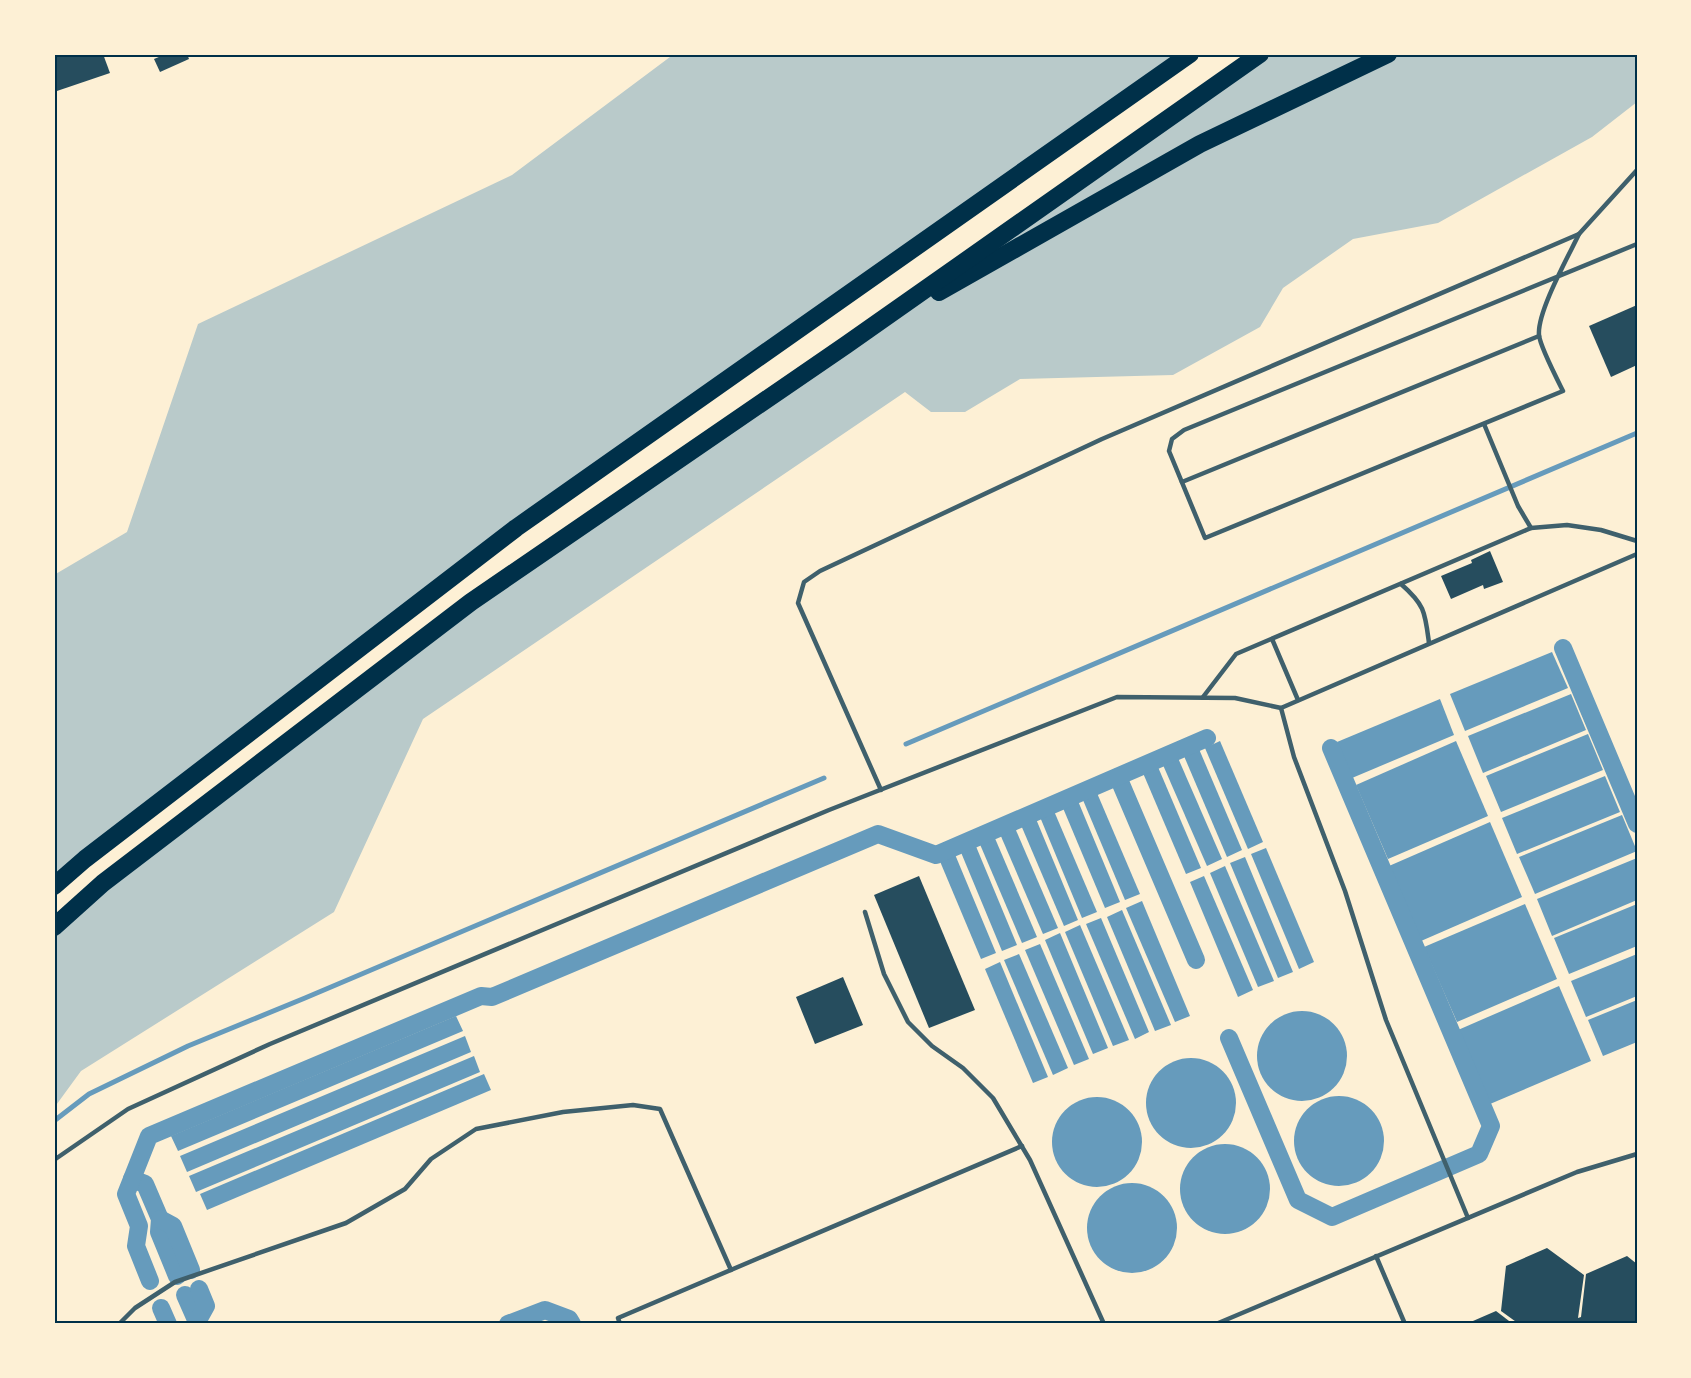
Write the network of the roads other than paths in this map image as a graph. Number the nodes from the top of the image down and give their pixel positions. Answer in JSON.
{"nodes":[{"id":1,"x":1177,"y":54,"type":"edge"},
{"id":2,"x":1190,"y":54,"type":"edge"},
{"id":3,"x":1260,"y":54,"type":"edge"},
{"id":4,"x":1388,"y":54,"type":"edge"},
{"id":5,"x":1089,"y":124,"type":"junction"},
{"id":6,"x":1637,"y":170,"type":"edge"},
{"id":7,"x":1579,"y":234,"type":"junction"},
{"id":8,"x":1637,"y":244,"type":"edge"},
{"id":9,"x":1559,"y":277,"type":"junction"},
{"id":10,"x":1539,"y":336,"type":"junction"},
{"id":11,"x":846,"y":345,"type":"junction"},
{"id":12,"x":1484,"y":424,"type":"junction"},
{"id":13,"x":1182,"y":482,"type":"junction"},
{"id":14,"x":1531,"y":528,"type":"junction"},
{"id":15,"x":1637,"y":541,"type":"edge"},
{"id":16,"x":1637,"y":554,"type":"edge"},
{"id":17,"x":1401,"y":584,"type":"junction"},
{"id":18,"x":1272,"y":639,"type":"junction"},
{"id":19,"x":1429,"y":643,"type":"junction"},
{"id":20,"x":1203,"y":698,"type":"junction"},
{"id":21,"x":1298,"y":700,"type":"junction"},
{"id":22,"x":1281,"y":708,"type":"junction"},
{"id":23,"x":881,"y":790,"type":"junction"},
{"id":24,"x":54,"y":886,"type":"edge"},
{"id":25,"x":866,"y":912,"type":"dead end"},
{"id":26,"x":54,"y":927,"type":"edge"},
{"id":27,"x":1022,"y":1146,"type":"junction"},
{"id":28,"x":1637,"y":1154,"type":"edge"},
{"id":29,"x":54,"y":1160,"type":"edge"},
{"id":30,"x":1468,"y":1218,"type":"junction"},
{"id":31,"x":1376,"y":1256,"type":"junction"},
{"id":32,"x":731,"y":1270,"type":"junction"},
{"id":33,"x":119,"y":1324,"type":"edge"},
{"id":34,"x":620,"y":1324,"type":"edge"},
{"id":35,"x":1104,"y":1324,"type":"edge"},
{"id":36,"x":1216,"y":1324,"type":"edge"},
{"id":37,"x":1405,"y":1324,"type":"edge"}],
"edges":[{"from":1,"to":5,"type":"highway"},
{"from":2,"to":5,"type":"highway"},
{"from":3,"to":11,"type":"highway"},
{"from":4,"to":11,"type":"highway"},
{"from":5,"to":24,"type":"highway"},
{"from":6,"to":7,"type":"lane"},
{"from":7,"to":9,"type":"lane"},
{"from":7,"to":23,"type":"lane"},
{"from":8,"to":9,"type":"lane"},
{"from":9,"to":10,"type":"lane"},
{"from":9,"to":13,"type":"lane"},
{"from":10,"to":12,"type":"lane"},
{"from":10,"to":13,"type":"lane"},
{"from":11,"to":26,"type":"highway"},
{"from":12,"to":13,"type":"lane"},
{"from":12,"to":14,"type":"lane"},
{"from":14,"to":15,"type":"lane"},
{"from":14,"to":17,"type":"lane"},
{"from":16,"to":19,"type":"lane"},
{"from":17,"to":18,"type":"lane"},
{"from":17,"to":19,"type":"lane"},
{"from":18,"to":20,"type":"lane"},
{"from":18,"to":21,"type":"lane"},
{"from":19,"to":21,"type":"lane"},
{"from":20,"to":22,"type":"lane"},
{"from":20,"to":23,"type":"lane"},
{"from":21,"to":22,"type":"lane"},
{"from":22,"to":30,"type":"lane"},
{"from":23,"to":29,"type":"lane"},
{"from":25,"to":27,"type":"lane"},
{"from":27,"to":32,"type":"lane"},
{"from":27,"to":35,"type":"lane"},
{"from":28,"to":30,"type":"lane"},
{"from":30,"to":31,"type":"lane"},
{"from":31,"to":36,"type":"lane"},
{"from":31,"to":37,"type":"lane"},
{"from":32,"to":33,"type":"lane"},
{"from":32,"to":34,"type":"lane"}]}
